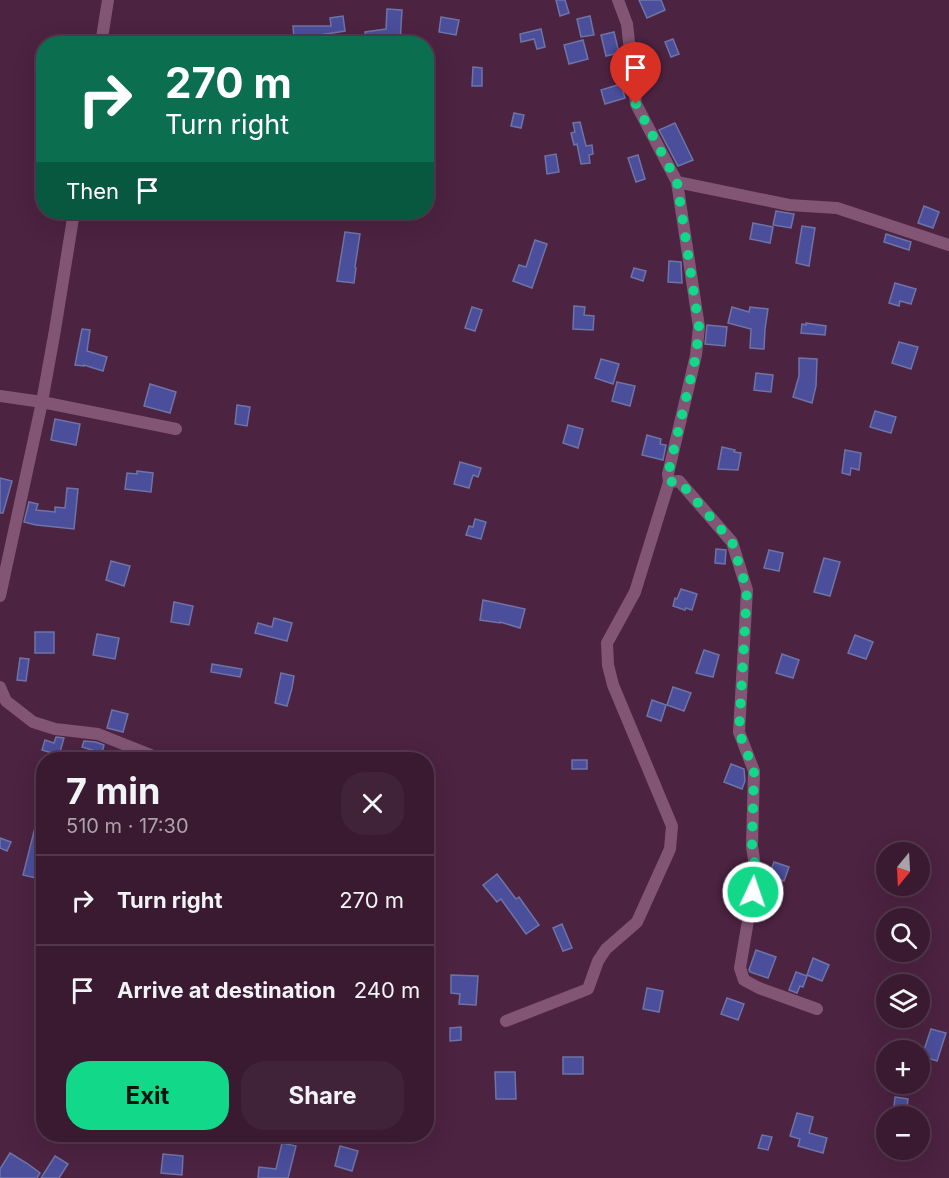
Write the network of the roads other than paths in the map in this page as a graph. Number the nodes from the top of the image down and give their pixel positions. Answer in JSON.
{"nodes":[{"id":1,"x":108,"y":0,"type":"edge"},
{"id":2,"x":618,"y":0,"type":"edge"},
{"id":3,"x":102,"y":36,"type":"edge"},
{"id":4,"x":677,"y":182,"type":"junction"},
{"id":5,"x":73,"y":219,"type":"edge"},
{"id":6,"x":949,"y":245,"type":"edge"},
{"id":7,"x":0,"y":396,"type":"edge"},
{"id":8,"x":42,"y":402,"type":"junction"},
{"id":9,"x":176,"y":429,"type":"dead end"},
{"id":10,"x":669,"y":482,"type":"junction"},
{"id":11,"x":0,"y":596,"type":"edge"},
{"id":12,"x":0,"y":687,"type":"edge"},
{"id":13,"x":143,"y":752,"type":"edge"},
{"id":14,"x":817,"y":1009,"type":"dead end"},
{"id":15,"x":506,"y":1021,"type":"dead end"}],
"edges":[{"from":1,"to":3,"type":"street"},
{"from":2,"to":4,"type":"street"},
{"from":4,"to":6,"type":"street"},
{"from":4,"to":10,"type":"street"},
{"from":5,"to":8,"type":"street"},
{"from":7,"to":8,"type":"street"},
{"from":8,"to":9,"type":"street"},
{"from":8,"to":11,"type":"street"},
{"from":10,"to":14,"type":"street"},
{"from":10,"to":15,"type":"street"},
{"from":12,"to":13,"type":"street"}]}
